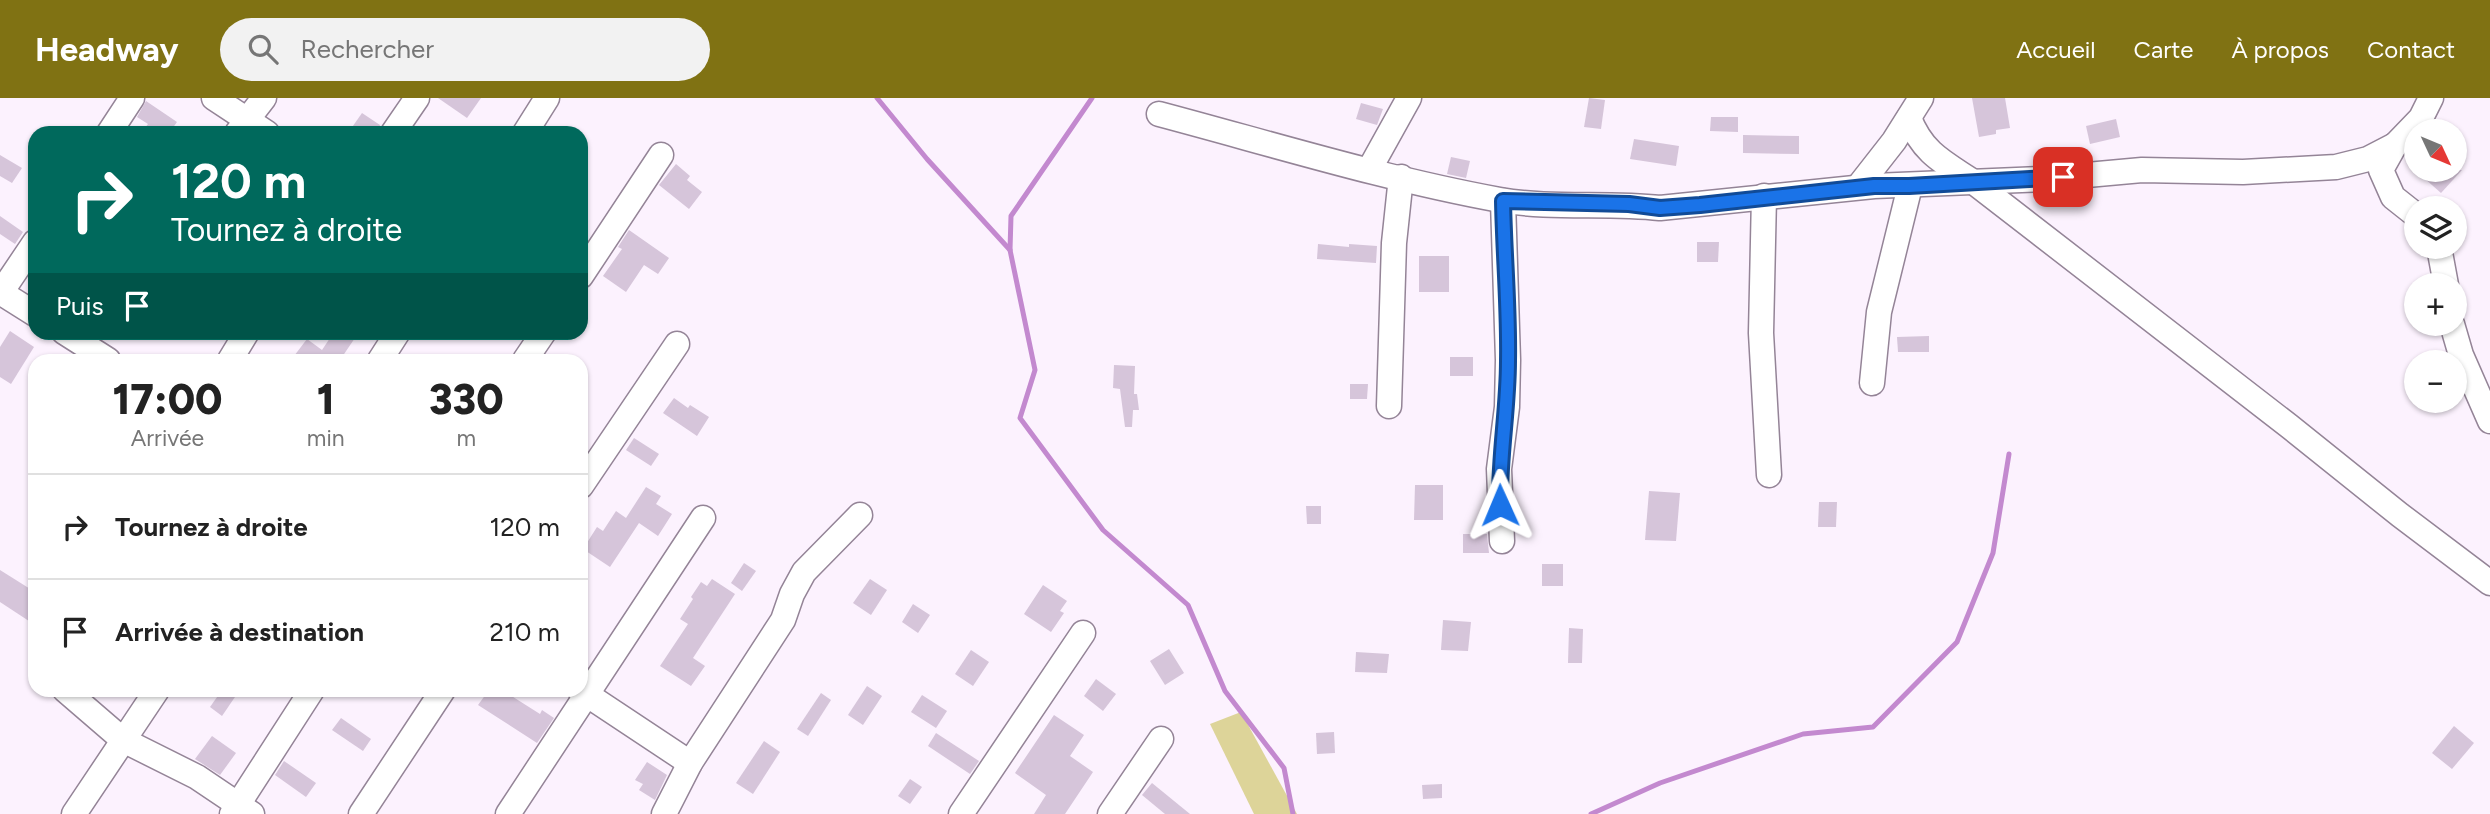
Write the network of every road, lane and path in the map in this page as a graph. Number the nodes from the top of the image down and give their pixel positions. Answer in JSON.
{"nodes":[{"id":1,"x":132,"y":98,"type":"edge"},
{"id":2,"x":214,"y":98,"type":"edge"},
{"id":3,"x":264,"y":98,"type":"edge"},
{"id":4,"x":418,"y":98,"type":"edge"},
{"id":5,"x":547,"y":98,"type":"edge"},
{"id":6,"x":1409,"y":98,"type":"edge"},
{"id":7,"x":2431,"y":98,"type":"edge"},
{"id":8,"x":1915,"y":108,"type":"edge"},
{"id":9,"x":1159,"y":114,"type":"dead end"},
{"id":10,"x":114,"y":126,"type":"edge"},
{"id":11,"x":247,"y":126,"type":"edge"},
{"id":12,"x":251,"y":126,"type":"edge"},
{"id":13,"x":398,"y":126,"type":"edge"},
{"id":14,"x":529,"y":126,"type":"edge"},
{"id":15,"x":2395,"y":145,"type":"junction"},
{"id":16,"x":660,"y":155,"type":"dead end"},
{"id":17,"x":1369,"y":170,"type":"junction"},
{"id":18,"x":1401,"y":177,"type":"junction"},
{"id":19,"x":1975,"y":183,"type":"junction"},
{"id":20,"x":1909,"y":186,"type":"junction"},
{"id":21,"x":1858,"y":187,"type":"junction"},
{"id":22,"x":1764,"y":196,"type":"junction"},
{"id":23,"x":1503,"y":201,"type":"junction"},
{"id":24,"x":2404,"y":206,"type":"edge"},
{"id":25,"x":28,"y":252,"type":"edge"},
{"id":26,"x":588,"y":265,"type":"edge"},
{"id":27,"x":0,"y":293,"type":"edge"},
{"id":28,"x":28,"y":310,"type":"edge"},
{"id":29,"x":2456,"y":336,"type":"edge"},
{"id":30,"x":83,"y":340,"type":"edge"},
{"id":31,"x":677,"y":344,"type":"dead end"},
{"id":32,"x":102,"y":348,"type":"edge"},
{"id":33,"x":1872,"y":383,"type":"dead end"},
{"id":34,"x":1389,"y":406,"type":"dead end"},
{"id":35,"x":2490,"y":421,"type":"edge"},
{"id":36,"x":1769,"y":475,"type":"dead end"},
{"id":37,"x":588,"y":476,"type":"edge"},
{"id":38,"x":860,"y":515,"type":"dead end"},
{"id":39,"x":703,"y":518,"type":"dead end"},
{"id":40,"x":1502,"y":541,"type":"dead end"},
{"id":41,"x":2490,"y":583,"type":"edge"},
{"id":42,"x":1083,"y":633,"type":"dead end"},
{"id":43,"x":588,"y":685,"type":"edge"},
{"id":44,"x":588,"y":695,"type":"edge"},
{"id":45,"x":73,"y":697,"type":"edge"},
{"id":46,"x":152,"y":697,"type":"edge"},
{"id":47,"x":308,"y":697,"type":"edge"},
{"id":48,"x":438,"y":697,"type":"edge"},
{"id":49,"x":580,"y":697,"type":"edge"},
{"id":50,"x":1161,"y":739,"type":"dead end"},
{"id":51,"x":123,"y":740,"type":"junction"},
{"id":52,"x":690,"y":764,"type":"junction"},
{"id":53,"x":241,"y":810,"type":"edge"},
{"id":54,"x":74,"y":814,"type":"edge"},
{"id":55,"x":361,"y":814,"type":"edge"},
{"id":56,"x":508,"y":814,"type":"edge"},
{"id":57,"x":664,"y":814,"type":"edge"},
{"id":58,"x":961,"y":814,"type":"edge"},
{"id":59,"x":1110,"y":814,"type":"edge"}],
"edges":[{"from":1,"to":10,"type":"street"},
{"from":2,"to":11,"type":"street"},
{"from":3,"to":12,"type":"street"},
{"from":4,"to":13,"type":"street"},
{"from":5,"to":14,"type":"street"},
{"from":6,"to":17,"type":"street"},
{"from":7,"to":15,"type":"street"},
{"from":8,"to":19,"type":"street"},
{"from":8,"to":21,"type":"street"},
{"from":9,"to":17,"type":"street"},
{"from":15,"to":19,"type":"street"},
{"from":15,"to":24,"type":"street"},
{"from":16,"to":26,"type":"street"},
{"from":17,"to":18,"type":"street"},
{"from":18,"to":23,"type":"street"},
{"from":18,"to":34,"type":"street"},
{"from":19,"to":20,"type":"street"},
{"from":19,"to":41,"type":"street"},
{"from":20,"to":21,"type":"street"},
{"from":20,"to":33,"type":"street"},
{"from":21,"to":22,"type":"street"},
{"from":22,"to":23,"type":"street"},
{"from":22,"to":36,"type":"street"},
{"from":23,"to":40,"type":"street"},
{"from":25,"to":27,"type":"street"},
{"from":27,"to":28,"type":"street"},
{"from":29,"to":35,"type":"street"},
{"from":30,"to":32,"type":"street"},
{"from":31,"to":37,"type":"street"},
{"from":38,"to":52,"type":"street"},
{"from":39,"to":43,"type":"street"},
{"from":42,"to":58,"type":"street"},
{"from":44,"to":52,"type":"street"},
{"from":45,"to":51,"type":"street"},
{"from":46,"to":51,"type":"street"},
{"from":47,"to":53,"type":"street"},
{"from":48,"to":55,"type":"street"},
{"from":49,"to":56,"type":"street"},
{"from":50,"to":59,"type":"street"},
{"from":51,"to":53,"type":"street"},
{"from":51,"to":54,"type":"street"},
{"from":52,"to":57,"type":"street"}]}
